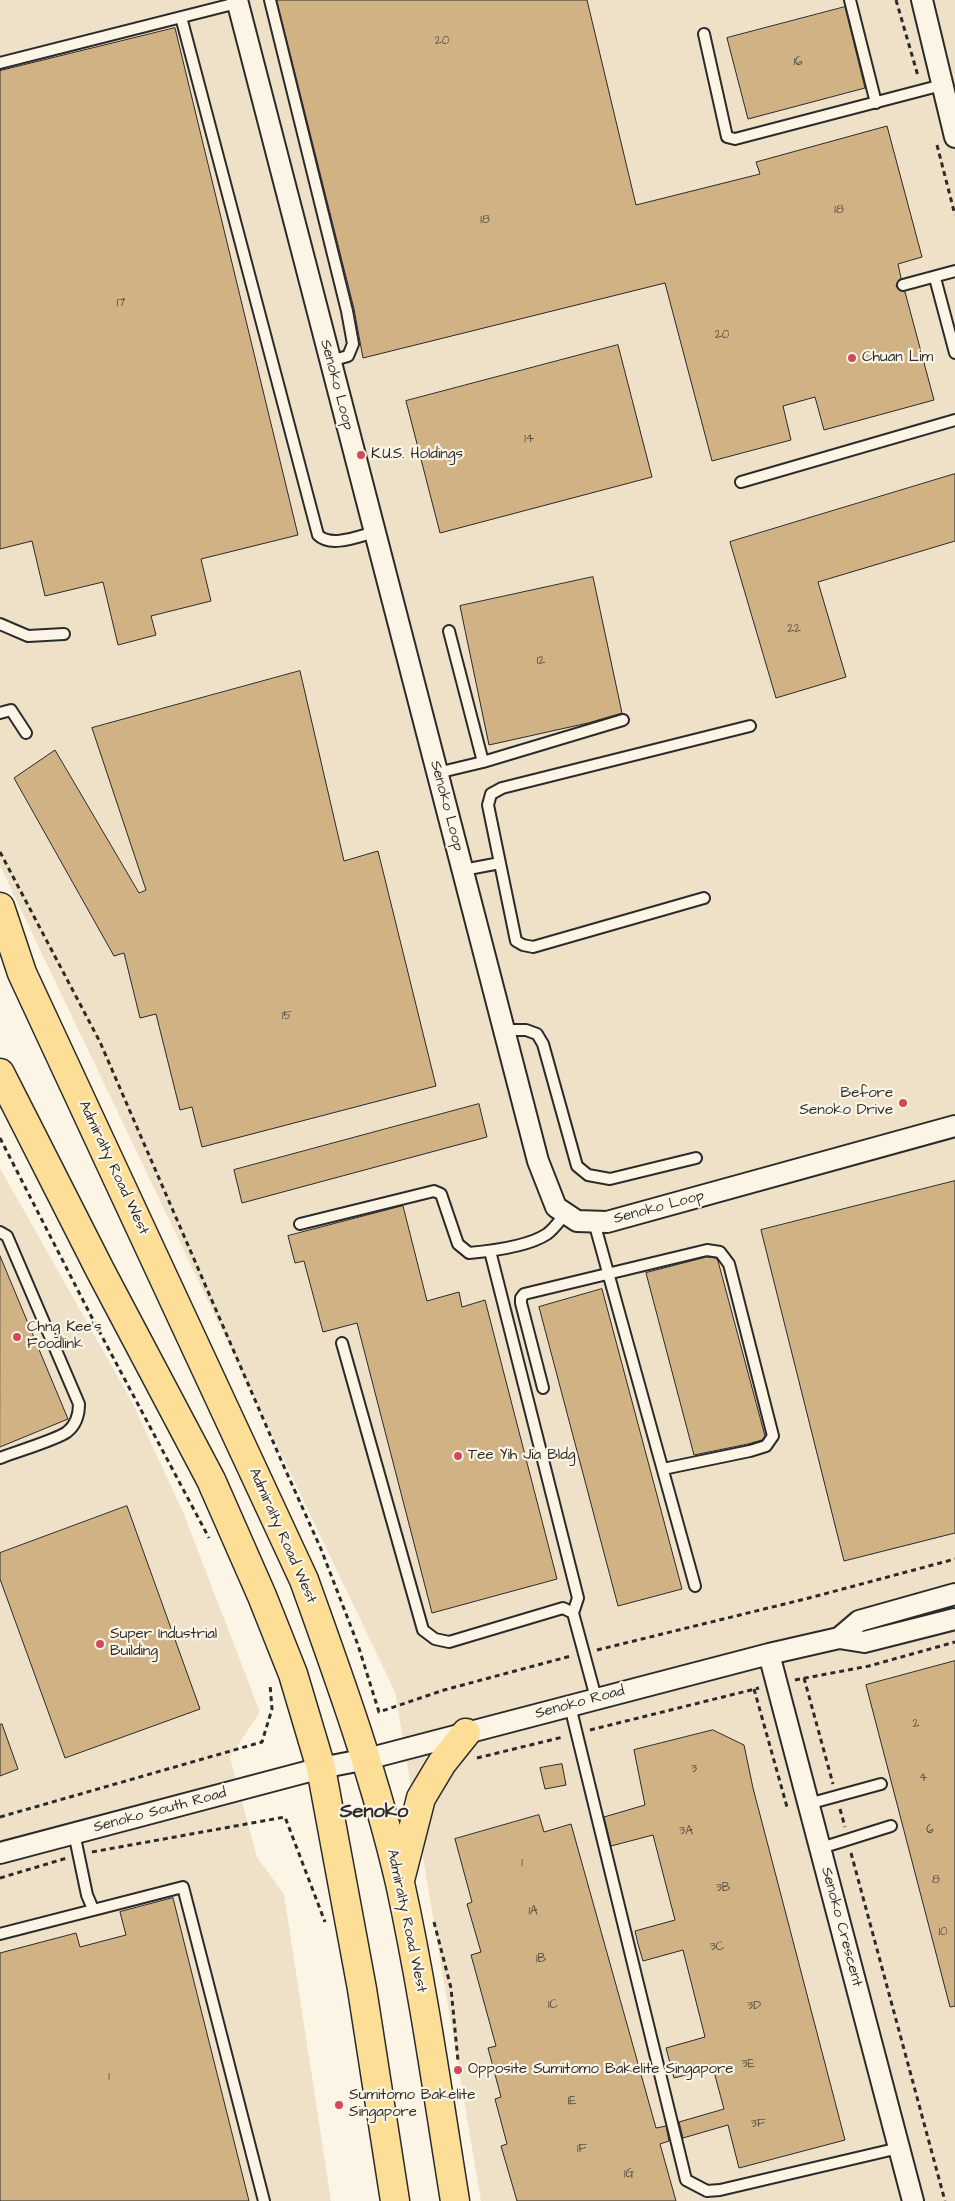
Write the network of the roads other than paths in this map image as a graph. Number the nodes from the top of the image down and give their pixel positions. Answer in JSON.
{"nodes":[{"id":1,"x":270,"y":0,"type":"edge"},
{"id":2,"x":850,"y":0,"type":"edge"},
{"id":3,"x":922,"y":0,"type":"edge"},
{"id":4,"x":237,"y":2,"type":"edge"},
{"id":5,"x":182,"y":17,"type":"junction"},
{"id":6,"x":704,"y":34,"type":"dead end"},
{"id":7,"x":0,"y":63,"type":"edge"},
{"id":8,"x":942,"y":85,"type":"junction"},
{"id":9,"x":876,"y":103,"type":"junction"},
{"id":10,"x":955,"y":133,"type":"edge"},
{"id":11,"x":955,"y":272,"type":"edge"},
{"id":12,"x":935,"y":278,"type":"junction"},
{"id":13,"x":903,"y":285,"type":"dead end"},
{"id":14,"x":955,"y":353,"type":"edge"},
{"id":15,"x":330,"y":361,"type":"junction"},
{"id":16,"x":955,"y":420,"type":"edge"},
{"id":17,"x":741,"y":482,"type":"dead end"},
{"id":18,"x":375,"y":532,"type":"junction"},
{"id":19,"x":0,"y":624,"type":"edge"},
{"id":20,"x":449,"y":631,"type":"dead end"},
{"id":21,"x":64,"y":634,"type":"dead end"},
{"id":22,"x":0,"y":713,"type":"edge"},
{"id":23,"x":623,"y":720,"type":"dead end"},
{"id":24,"x":750,"y":726,"type":"dead end"},
{"id":25,"x":26,"y":733,"type":"dead end"},
{"id":26,"x":483,"y":762,"type":"junction"},
{"id":27,"x":437,"y":773,"type":"junction"},
{"id":28,"x":500,"y":862,"type":"junction"},
{"id":29,"x":463,"y":870,"type":"junction"},
{"id":30,"x":704,"y":898,"type":"dead end"},
{"id":31,"x":0,"y":907,"type":"edge"},
{"id":32,"x":504,"y":1030,"type":"junction"},
{"id":33,"x":0,"y":1073,"type":"edge"},
{"id":34,"x":955,"y":1126,"type":"edge"},
{"id":35,"x":696,"y":1158,"type":"dead end"},
{"id":36,"x":566,"y":1213,"type":"junction"},
{"id":37,"x":594,"y":1222,"type":"junction"},
{"id":38,"x":300,"y":1224,"type":"dead end"},
{"id":39,"x":0,"y":1232,"type":"edge"},
{"id":40,"x":490,"y":1251,"type":"junction"},
{"id":41,"x":608,"y":1273,"type":"junction"},
{"id":42,"x":342,"y":1343,"type":"dead end"},
{"id":43,"x":543,"y":1388,"type":"dead end"},
{"id":44,"x":0,"y":1458,"type":"edge"},
{"id":45,"x":663,"y":1469,"type":"junction"},
{"id":46,"x":696,"y":1586,"type":"dead end"},
{"id":47,"x":955,"y":1594,"type":"edge"},
{"id":48,"x":573,"y":1613,"type":"junction"},
{"id":49,"x":955,"y":1620,"type":"edge"},
{"id":50,"x":838,"y":1638,"type":"junction"},
{"id":51,"x":769,"y":1654,"type":"junction"},
{"id":52,"x":596,"y":1698,"type":"junction"},
{"id":53,"x":570,"y":1706,"type":"junction"},
{"id":54,"x":466,"y":1733,"type":"junction"},
{"id":55,"x":367,"y":1759,"type":"junction"},
{"id":56,"x":321,"y":1768,"type":"junction"},
{"id":57,"x":880,"y":1784,"type":"dead end"},
{"id":58,"x":808,"y":1804,"type":"junction"},
{"id":59,"x":891,"y":1826,"type":"dead end"},
{"id":60,"x":74,"y":1833,"type":"junction"},
{"id":61,"x":820,"y":1848,"type":"junction"},
{"id":62,"x":0,"y":1853,"type":"edge"},
{"id":63,"x":399,"y":1882,"type":"junction"},
{"id":64,"x":92,"y":1909,"type":"junction"},
{"id":65,"x":0,"y":1934,"type":"edge"},
{"id":66,"x":899,"y":2148,"type":"junction"},
{"id":67,"x":264,"y":2201,"type":"edge"},
{"id":68,"x":396,"y":2201,"type":"edge"},
{"id":69,"x":455,"y":2201,"type":"edge"},
{"id":70,"x":913,"y":2201,"type":"edge"}],
"edges":[{"from":1,"to":15,"type":"lane"},
{"from":2,"to":9,"type":"lane"},
{"from":3,"to":8,"type":"street"},
{"from":4,"to":5,"type":"lane"},
{"from":4,"to":15,"type":"street","name":"Senoko Loop"},
{"from":5,"to":7,"type":"lane"},
{"from":5,"to":18,"type":"lane"},
{"from":6,"to":9,"type":"lane"},
{"from":8,"to":9,"type":"lane"},
{"from":8,"to":10,"type":"street"},
{"from":11,"to":12,"type":"lane"},
{"from":12,"to":13,"type":"lane"},
{"from":12,"to":14,"type":"lane"},
{"from":15,"to":18,"type":"street","name":"Senoko Loop"},
{"from":16,"to":17,"type":"lane"},
{"from":18,"to":27,"type":"street","name":"Senoko Loop"},
{"from":19,"to":21,"type":"lane"},
{"from":20,"to":26,"type":"lane"},
{"from":22,"to":25,"type":"lane"},
{"from":23,"to":26,"type":"lane"},
{"from":24,"to":28,"type":"lane"},
{"from":26,"to":27,"type":"lane"},
{"from":27,"to":29,"type":"street","name":"Senoko Loop"},
{"from":28,"to":29,"type":"lane"},
{"from":28,"to":30,"type":"lane"},
{"from":29,"to":32,"type":"street","name":"Senoko Loop"},
{"from":31,"to":55,"type":"main road","name":"Admiralty Road West"},
{"from":32,"to":35,"type":"lane"},
{"from":32,"to":36,"type":"street","name":"Senoko Loop"},
{"from":33,"to":56,"type":"main road"},
{"from":34,"to":37,"type":"street","name":"Senoko Loop"},
{"from":36,"to":37,"type":"street","name":"Senoko Loop"},
{"from":36,"to":40,"type":"lane"},
{"from":37,"to":41,"type":"lane"},
{"from":38,"to":40,"type":"lane"},
{"from":39,"to":44,"type":"lane"},
{"from":40,"to":48,"type":"lane"},
{"from":41,"to":43,"type":"lane"},
{"from":41,"to":45,"type":"lane"},
{"from":41,"to":45,"type":"lane"},
{"from":42,"to":48,"type":"lane"},
{"from":45,"to":46,"type":"lane"},
{"from":47,"to":50,"type":"street","name":"Senoko Road"},
{"from":48,"to":52,"type":"lane"},
{"from":49,"to":50,"type":"street","name":"Senoko Road"},
{"from":50,"to":51,"type":"street","name":"Senoko Road"},
{"from":51,"to":52,"type":"street","name":"Senoko Road"},
{"from":51,"to":58,"type":"street","name":"Senoko Crescent"},
{"from":52,"to":53,"type":"street","name":"Senoko Road"},
{"from":53,"to":54,"type":"street","name":"Senoko Road"},
{"from":53,"to":66,"type":"lane"},
{"from":54,"to":55,"type":"street","name":"Senoko Road"},
{"from":54,"to":63,"type":"main road"},
{"from":55,"to":56,"type":"street","name":"Senoko Road"},
{"from":55,"to":63,"type":"main road","name":"Admiralty Road West"},
{"from":56,"to":60,"type":"street","name":"Senoko South Road"},
{"from":56,"to":68,"type":"main road"},
{"from":57,"to":58,"type":"lane"},
{"from":58,"to":61,"type":"street","name":"Senoko Crescent"},
{"from":59,"to":61,"type":"lane"},
{"from":60,"to":62,"type":"street","name":"Senoko South Road"},
{"from":60,"to":64,"type":"lane"},
{"from":61,"to":66,"type":"street","name":"Senoko Crescent"},
{"from":63,"to":69,"type":"main road","name":"Admiralty Road West"},
{"from":64,"to":65,"type":"lane"},
{"from":64,"to":67,"type":"lane"},
{"from":66,"to":70,"type":"street","name":"Senoko Crescent"}]}
